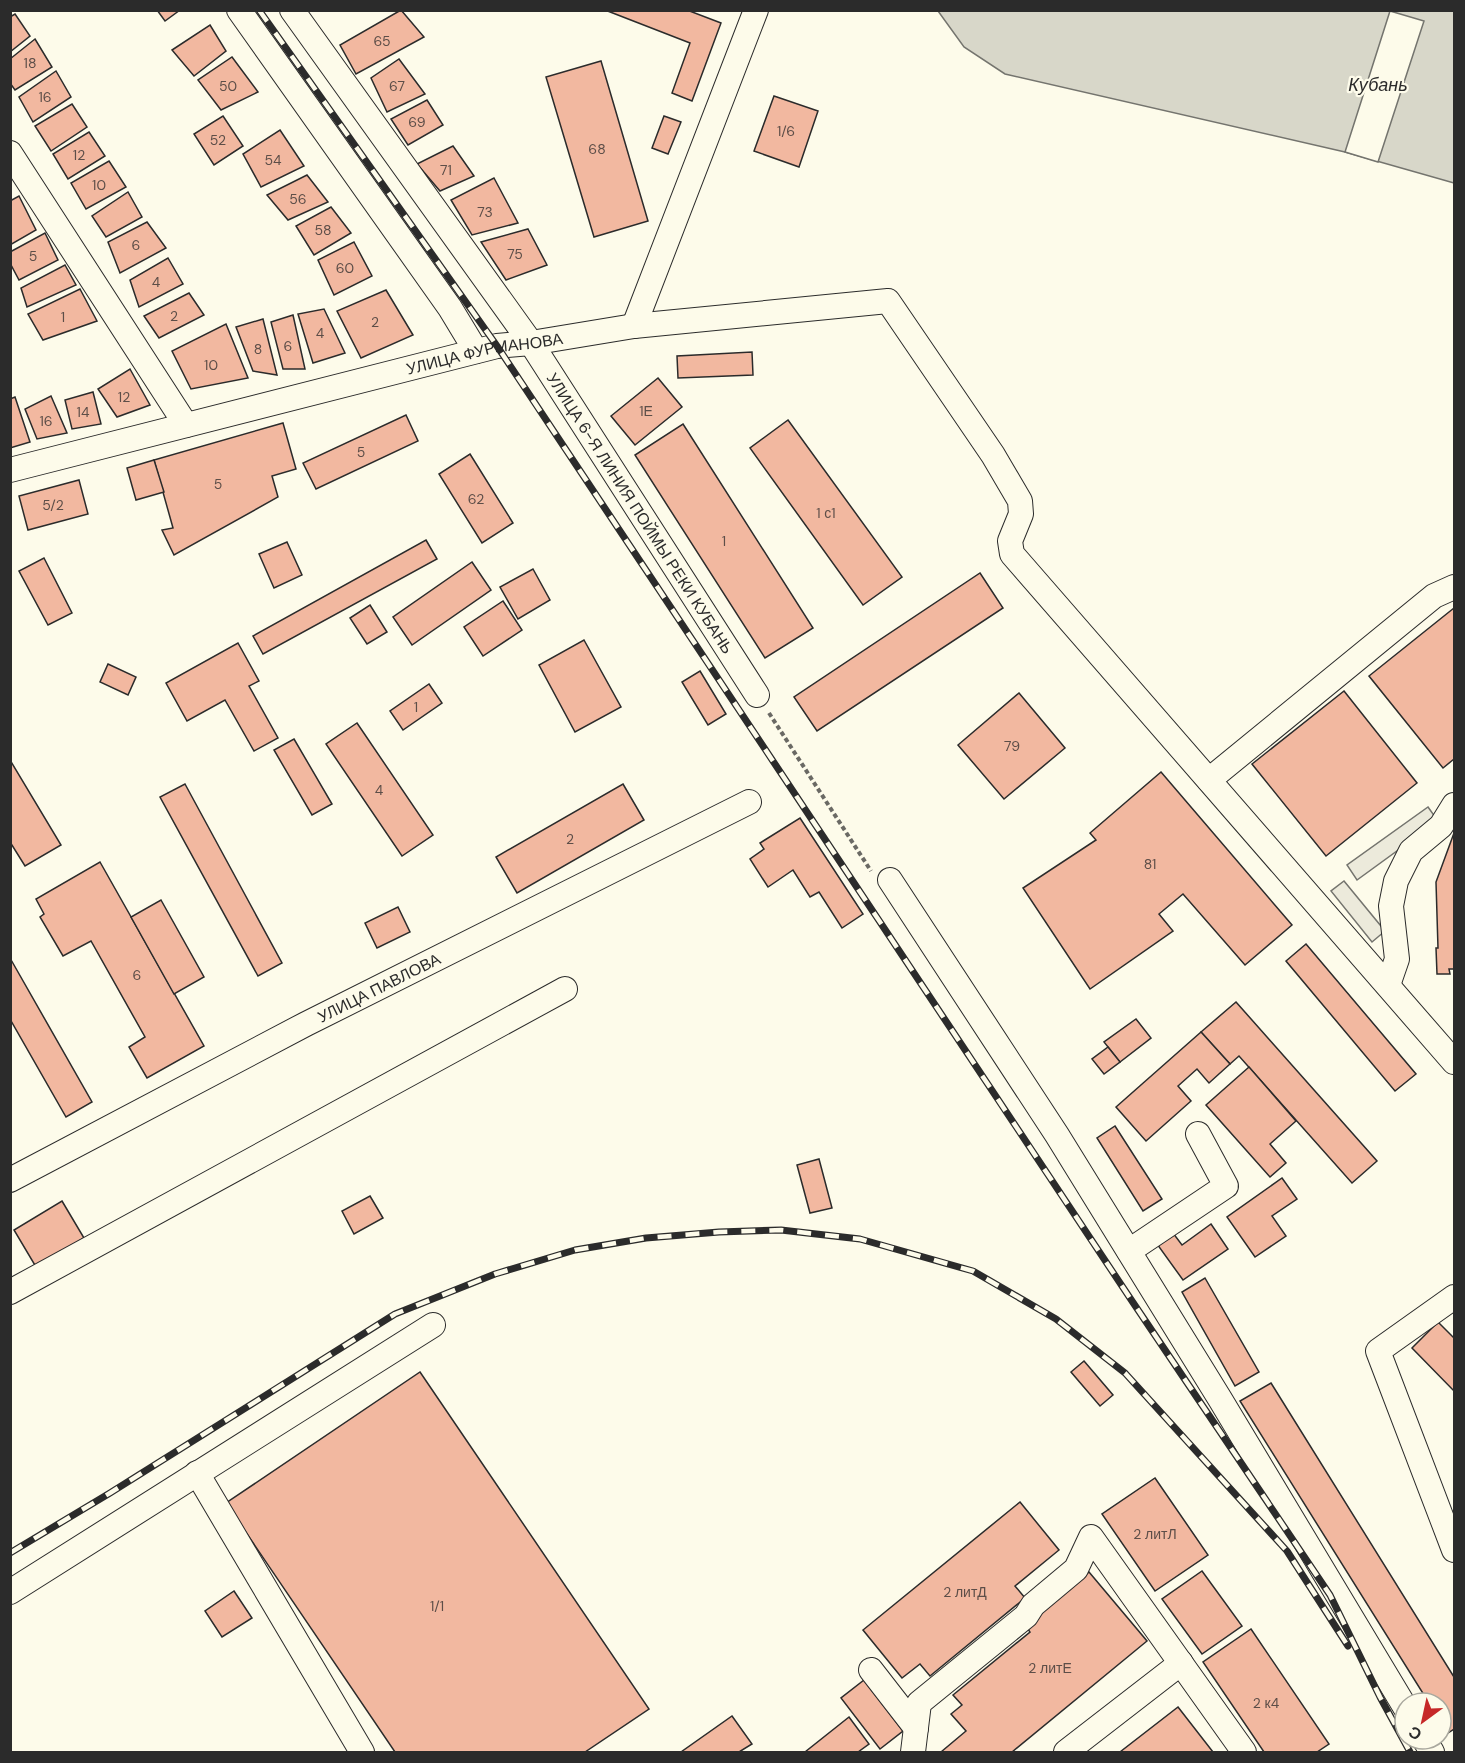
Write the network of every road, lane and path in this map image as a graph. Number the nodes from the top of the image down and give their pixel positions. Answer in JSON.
{"nodes":[{"id":1,"x":239,"y":10,"type":"edge"},
{"id":2,"x":292,"y":10,"type":"edge"},
{"id":3,"x":756,"y":10,"type":"edge"},
{"id":4,"x":10,"y":153,"type":"edge"},
{"id":5,"x":634,"y":326,"type":"junction"},
{"id":6,"x":531,"y":343,"type":"junction"},
{"id":7,"x":476,"y":351,"type":"junction"},
{"id":8,"x":186,"y":424,"type":"junction"},
{"id":9,"x":10,"y":470,"type":"edge"},
{"id":10,"x":1455,"y":587,"type":"edge"},
{"id":11,"x":757,"y":695,"type":"joint"},
{"id":12,"x":1209,"y":780,"type":"junction"},
{"id":13,"x":749,"y":802,"type":"dead end"},
{"id":14,"x":1455,"y":805,"type":"edge"},
{"id":15,"x":890,"y":880,"type":"joint"},
{"id":16,"x":1388,"y":986,"type":"junction"},
{"id":17,"x":565,"y":988,"type":"dead end"},
{"id":18,"x":1455,"y":1062,"type":"edge"},
{"id":19,"x":1198,"y":1134,"type":"dead end"},
{"id":20,"x":10,"y":1180,"type":"edge"},
{"id":21,"x":1129,"y":1251,"type":"junction"},
{"id":22,"x":10,"y":1292,"type":"edge"},
{"id":23,"x":1455,"y":1297,"type":"edge"},
{"id":24,"x":433,"y":1325,"type":"dead end"},
{"id":25,"x":197,"y":1473,"type":"junction"},
{"id":26,"x":1455,"y":1550,"type":"edge"},
{"id":27,"x":10,"y":1592,"type":"edge"},
{"id":28,"x":1180,"y":1663,"type":"junction"},
{"id":29,"x":871,"y":1670,"type":"dead end"},
{"id":30,"x":1395,"y":1691,"type":"edge"},
{"id":31,"x":916,"y":1728,"type":"junction"},
{"id":32,"x":363,"y":1752,"type":"edge"},
{"id":33,"x":913,"y":1752,"type":"edge"},
{"id":34,"x":1066,"y":1752,"type":"edge"},
{"id":35,"x":1244,"y":1752,"type":"edge"}],
"edges":[{"from":1,"to":7,"type":"street"},
{"from":2,"to":6,"type":"street","name":"УЛИЦА 6-Я ЛИНИЯ ПОЙМЫ РЕКИ КУБАНЬ"},
{"from":3,"to":5,"type":"street"},
{"from":4,"to":8,"type":"street"},
{"from":5,"to":6,"type":"street","name":"УЛИЦА ФУРМАНОВА"},
{"from":5,"to":12,"type":"street","name":"УЛИЦА ФУРМАНОВА"},
{"from":6,"to":7,"type":"street","name":"УЛИЦА ФУРМАНОВА"},
{"from":6,"to":11,"type":"street","name":"УЛИЦА 6-Я ЛИНИЯ ПОЙМЫ РЕКИ КУБАНЬ"},
{"from":7,"to":8,"type":"street","name":"УЛИЦА ФУРМАНОВА"},
{"from":8,"to":9,"type":"street","name":"УЛИЦА ФУРМАНОВА"},
{"from":10,"to":12,"type":"street"},
{"from":11,"to":15,"type":"path"},
{"from":12,"to":16,"type":"street"},
{"from":13,"to":20,"type":"street","name":"УЛИЦА ПАВЛОВА"},
{"from":14,"to":16,"type":"street"},
{"from":15,"to":21,"type":"street"},
{"from":16,"to":18,"type":"street"},
{"from":17,"to":22,"type":"street"},
{"from":19,"to":21,"type":"street"},
{"from":21,"to":30,"type":"street"},
{"from":23,"to":26,"type":"street"},
{"from":24,"to":25,"type":"street"},
{"from":25,"to":27,"type":"street"},
{"from":25,"to":32,"type":"street"},
{"from":28,"to":31,"type":"street"},
{"from":28,"to":34,"type":"street"},
{"from":28,"to":35,"type":"street"},
{"from":29,"to":31,"type":"street"},
{"from":31,"to":33,"type":"street"}]}
